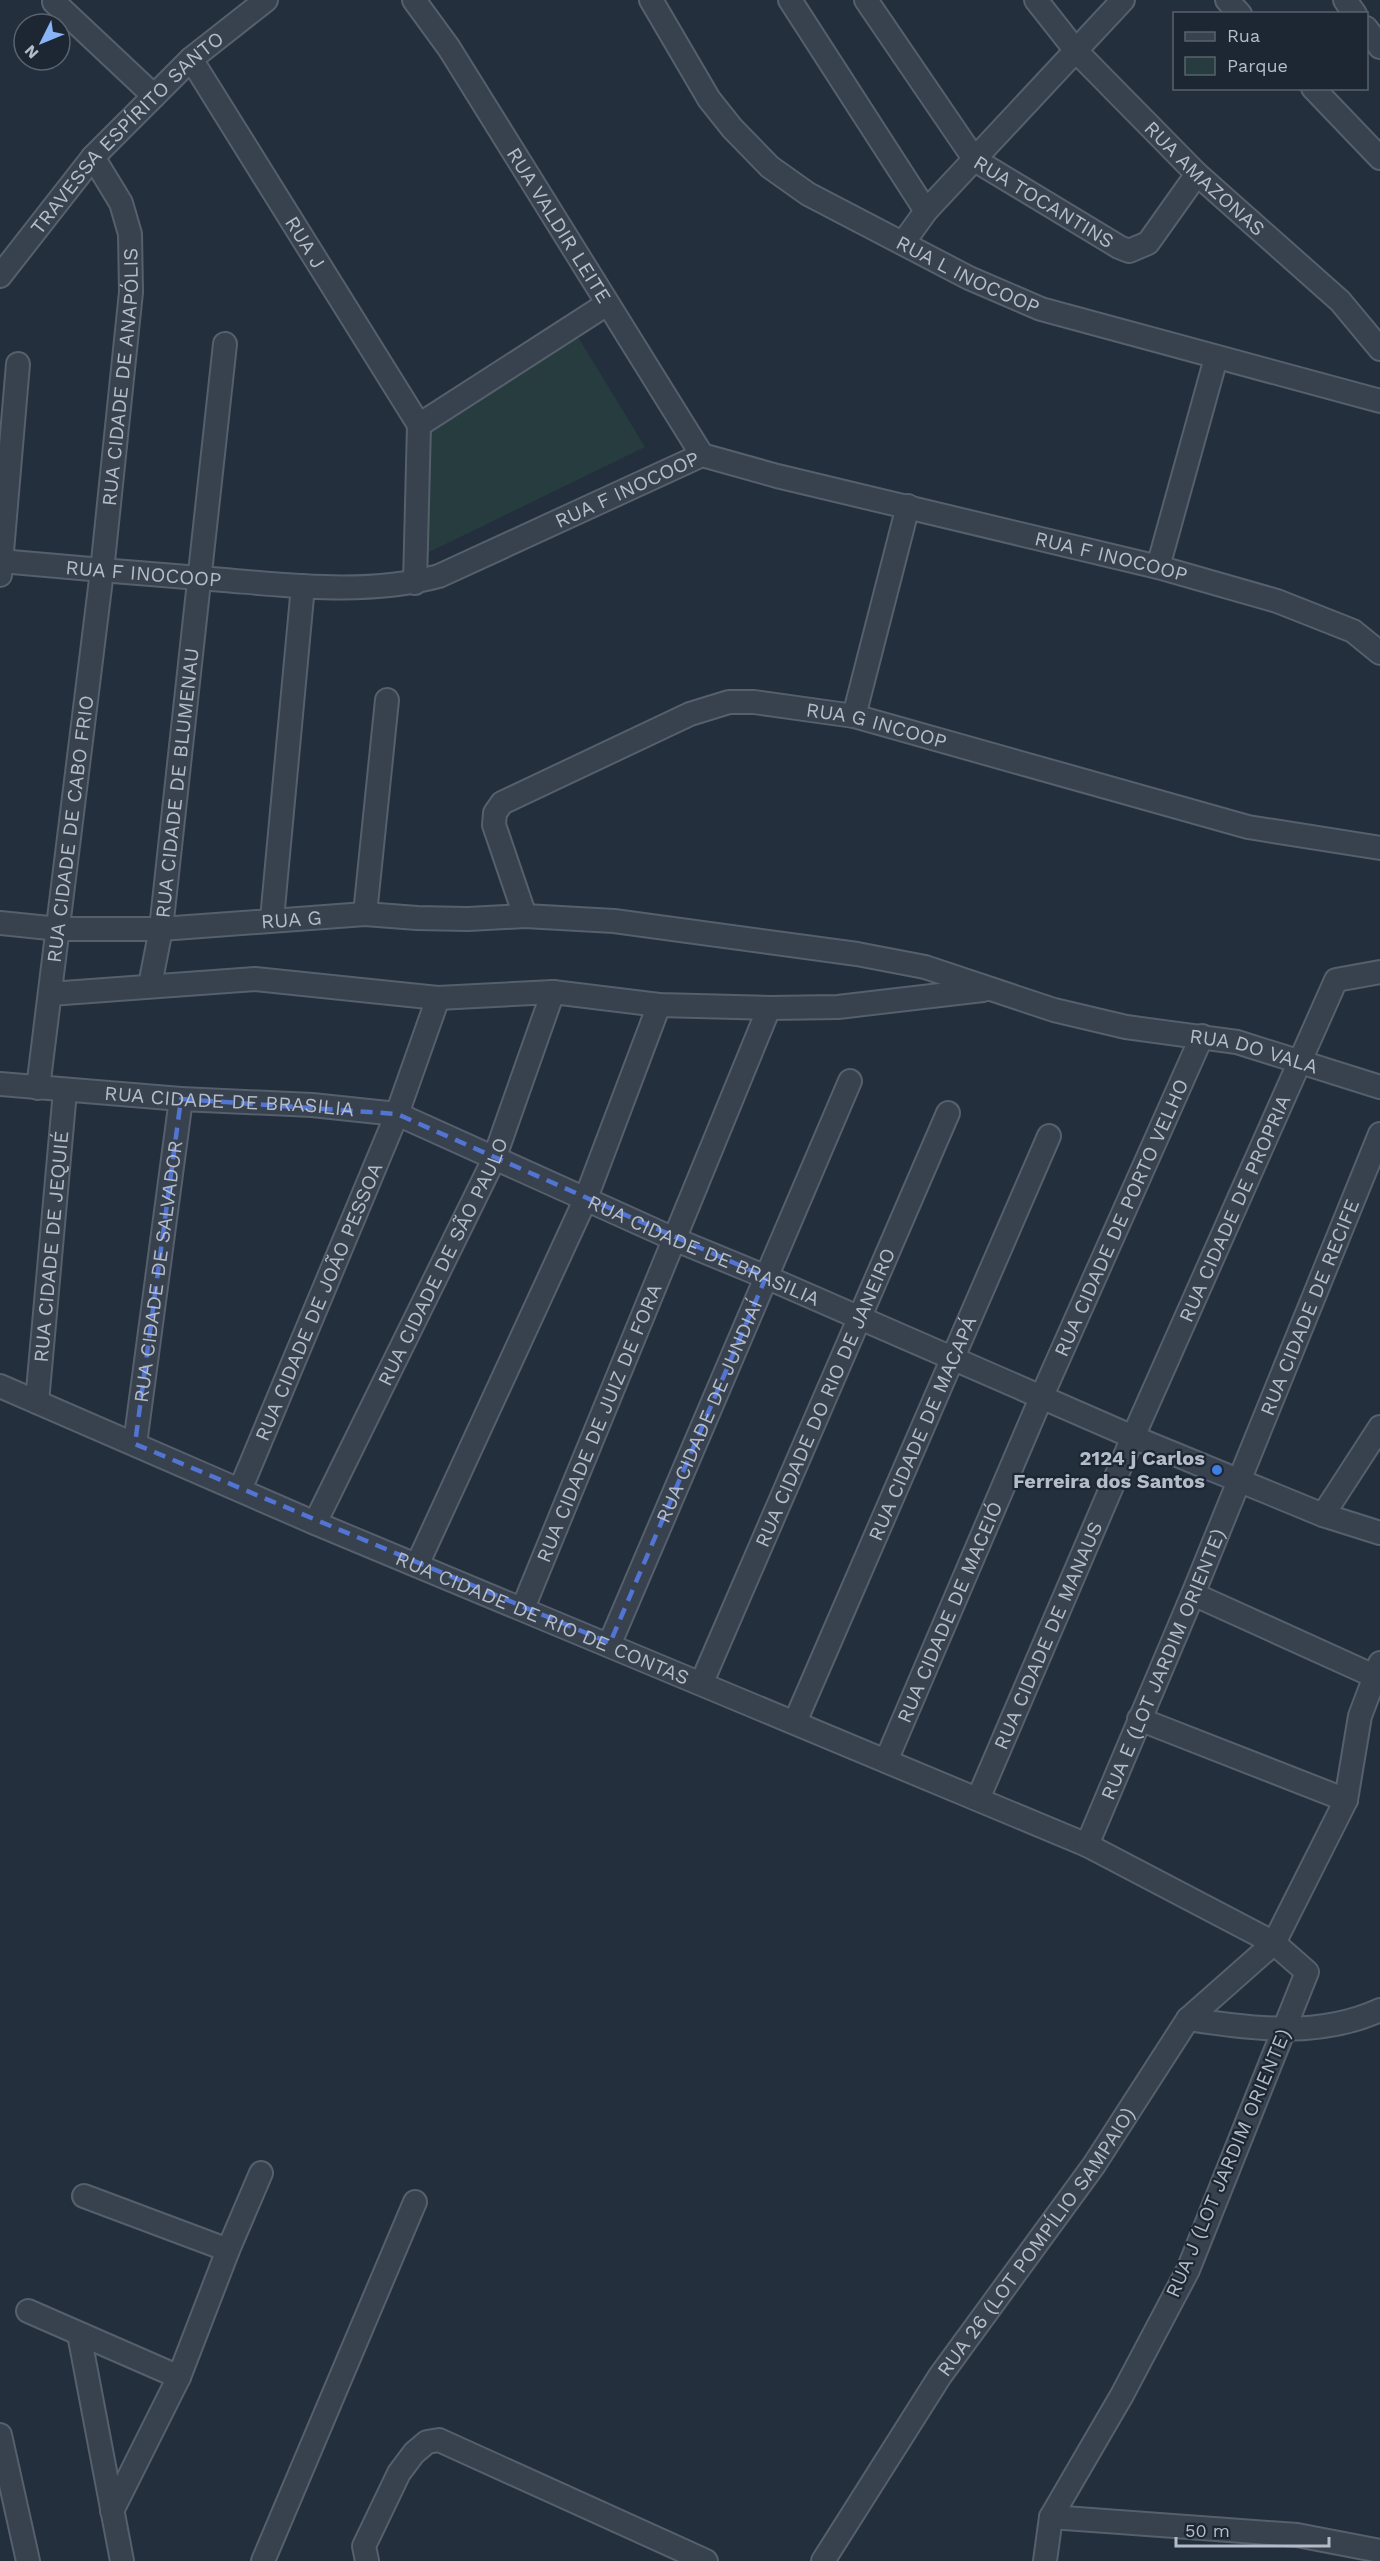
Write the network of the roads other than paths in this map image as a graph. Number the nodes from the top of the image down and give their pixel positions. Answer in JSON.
{"nodes":[{"id":1,"x":266,"y":0,"type":"edge"},
{"id":2,"x":414,"y":0,"type":"edge"},
{"id":3,"x":651,"y":0,"type":"edge"},
{"id":4,"x":790,"y":0,"type":"edge"},
{"id":5,"x":866,"y":0,"type":"edge"},
{"id":6,"x":1036,"y":0,"type":"edge"},
{"id":7,"x":1123,"y":0,"type":"edge"},
{"id":8,"x":1227,"y":0,"type":"edge"},
{"id":9,"x":54,"y":2,"type":"dead end"},
{"id":10,"x":1238,"y":12,"type":"edge"},
{"id":11,"x":1368,"y":31,"type":"edge"},
{"id":12,"x":1380,"y":46,"type":"edge"},
{"id":13,"x":1077,"y":52,"type":"junction"},
{"id":14,"x":191,"y":59,"type":"junction"},
{"id":15,"x":1315,"y":90,"type":"edge"},
{"id":16,"x":154,"y":96,"type":"junction"},
{"id":17,"x":93,"y":157,"type":"junction"},
{"id":18,"x":1380,"y":158,"type":"edge"},
{"id":19,"x":975,"y":160,"type":"junction"},
{"id":20,"x":1197,"y":174,"type":"junction"},
{"id":21,"x":926,"y":211,"type":"junction"},
{"id":22,"x":903,"y":243,"type":"junction"},
{"id":23,"x":0,"y":276,"type":"edge"},
{"id":24,"x":607,"y":304,"type":"junction"},
{"id":25,"x":225,"y":344,"type":"dead end"},
{"id":26,"x":1380,"y":349,"type":"edge"},
{"id":27,"x":1216,"y":358,"type":"junction"},
{"id":28,"x":18,"y":364,"type":"dead end"},
{"id":29,"x":1380,"y":401,"type":"edge"},
{"id":30,"x":419,"y":425,"type":"junction"},
{"id":31,"x":702,"y":454,"type":"junction"},
{"id":32,"x":908,"y":506,"type":"junction"},
{"id":33,"x":1,"y":566,"type":"edge"},
{"id":34,"x":1158,"y":567,"type":"junction"},
{"id":35,"x":102,"y":571,"type":"junction"},
{"id":36,"x":199,"y":578,"type":"junction"},
{"id":37,"x":415,"y":583,"type":"junction"},
{"id":38,"x":303,"y":586,"type":"junction"},
{"id":39,"x":1380,"y":653,"type":"edge"},
{"id":40,"x":387,"y":700,"type":"dead end"},
{"id":41,"x":854,"y":716,"type":"junction"},
{"id":42,"x":1380,"y":848,"type":"edge"},
{"id":43,"x":365,"y":914,"type":"junction"},
{"id":44,"x":525,"y":916,"type":"junction"},
{"id":45,"x":272,"y":919,"type":"junction"},
{"id":46,"x":0,"y":923,"type":"edge"},
{"id":47,"x":59,"y":929,"type":"junction"},
{"id":48,"x":161,"y":929,"type":"junction"},
{"id":49,"x":1380,"y":972,"type":"edge"},
{"id":50,"x":150,"y":986,"type":"junction"},
{"id":51,"x":987,"y":989,"type":"junction"},
{"id":52,"x":553,"y":992,"type":"junction"},
{"id":53,"x":50,"y":994,"type":"junction"},
{"id":54,"x":438,"y":998,"type":"junction"},
{"id":55,"x":659,"y":1005,"type":"junction"},
{"id":56,"x":769,"y":1008,"type":"junction"},
{"id":57,"x":1202,"y":1036,"type":"junction"},
{"id":58,"x":1301,"y":1063,"type":"junction"},
{"id":59,"x":850,"y":1081,"type":"dead end"},
{"id":60,"x":0,"y":1084,"type":"edge"},
{"id":61,"x":1380,"y":1087,"type":"edge"},
{"id":62,"x":38,"y":1088,"type":"junction"},
{"id":63,"x":66,"y":1091,"type":"junction"},
{"id":64,"x":181,"y":1099,"type":"junction"},
{"id":65,"x":948,"y":1113,"type":"dead end"},
{"id":66,"x":397,"y":1114,"type":"junction"},
{"id":67,"x":1380,"y":1134,"type":"edge"},
{"id":68,"x":1049,"y":1136,"type":"dead end"},
{"id":69,"x":494,"y":1160,"type":"junction"},
{"id":70,"x":586,"y":1198,"type":"junction"},
{"id":71,"x":674,"y":1239,"type":"junction"},
{"id":72,"x":766,"y":1277,"type":"junction"},
{"id":73,"x":857,"y":1318,"type":"junction"},
{"id":74,"x":955,"y":1358,"type":"junction"},
{"id":75,"x":0,"y":1386,"type":"edge"},
{"id":76,"x":1041,"y":1398,"type":"junction"},
{"id":77,"x":37,"y":1402,"type":"junction"},
{"id":78,"x":1380,"y":1427,"type":"edge"},
{"id":79,"x":1133,"y":1437,"type":"junction"},
{"id":80,"x":135,"y":1444,"type":"junction"},
{"id":81,"x":1237,"y":1481,"type":"junction"},
{"id":82,"x":240,"y":1490,"type":"junction"},
{"id":83,"x":1323,"y":1515,"type":"junction"},
{"id":84,"x":315,"y":1523,"type":"junction"},
{"id":85,"x":1380,"y":1533,"type":"edge"},
{"id":86,"x":417,"y":1566,"type":"junction"},
{"id":87,"x":1193,"y":1594,"type":"junction"},
{"id":88,"x":523,"y":1608,"type":"junction"},
{"id":89,"x":610,"y":1643,"type":"junction"},
{"id":90,"x":1377,"y":1670,"type":"edge"},
{"id":91,"x":702,"y":1682,"type":"junction"},
{"id":92,"x":1139,"y":1719,"type":"junction"},
{"id":93,"x":795,"y":1722,"type":"junction"},
{"id":94,"x":886,"y":1761,"type":"junction"},
{"id":95,"x":978,"y":1799,"type":"junction"},
{"id":96,"x":1346,"y":1800,"type":"junction"},
{"id":97,"x":1087,"y":1845,"type":"junction"},
{"id":98,"x":1274,"y":1943,"type":"junction"},
{"id":99,"x":1380,"y":2010,"type":"edge"},
{"id":100,"x":1188,"y":2019,"type":"junction"},
{"id":101,"x":1284,"y":2029,"type":"junction"},
{"id":102,"x":261,"y":2173,"type":"dead end"},
{"id":103,"x":84,"y":2196,"type":"dead end"},
{"id":104,"x":415,"y":2202,"type":"dead end"},
{"id":105,"x":228,"y":2250,"type":"junction"},
{"id":106,"x":28,"y":2311,"type":"dead end"},
{"id":107,"x":80,"y":2334,"type":"junction"},
{"id":108,"x":179,"y":2377,"type":"junction"},
{"id":109,"x":0,"y":2435,"type":"edge"},
{"id":110,"x":112,"y":2511,"type":"junction"},
{"id":111,"x":1051,"y":2517,"type":"junction"},
{"id":112,"x":1380,"y":2551,"type":"edge"},
{"id":113,"x":28,"y":2561,"type":"edge"},
{"id":114,"x":122,"y":2561,"type":"edge"},
{"id":115,"x":263,"y":2561,"type":"edge"},
{"id":116,"x":367,"y":2561,"type":"edge"},
{"id":117,"x":706,"y":2561,"type":"edge"},
{"id":118,"x":823,"y":2561,"type":"edge"},
{"id":119,"x":1045,"y":2561,"type":"edge"}],
"edges":[{"from":1,"to":14,"type":"street","name":"TRAVESSA ESPÍRITO SANTO"},
{"from":2,"to":24,"type":"street","name":"RUA VALDIR LEITE"},
{"from":3,"to":22,"type":"street","name":"RUA L INOCOOP"},
{"from":4,"to":21,"type":"street"},
{"from":5,"to":19,"type":"street","name":"RUA TOCANTINS"},
{"from":6,"to":13,"type":"street","name":"RUA AMAZONAS"},
{"from":7,"to":13,"type":"street"},
{"from":8,"to":10,"type":"street"},
{"from":9,"to":16,"type":"street"},
{"from":11,"to":12,"type":"street"},
{"from":13,"to":19,"type":"street"},
{"from":13,"to":20,"type":"street","name":"RUA AMAZONAS"},
{"from":14,"to":16,"type":"street","name":"TRAVESSA ESPÍRITO SANTO"},
{"from":14,"to":30,"type":"street","name":"RUA J"},
{"from":15,"to":18,"type":"street"},
{"from":16,"to":17,"type":"street","name":"TRAVESSA ESPÍRITO SANTO"},
{"from":17,"to":23,"type":"street","name":"TRAVESSA ESPÍRITO SANTO"},
{"from":17,"to":35,"type":"street","name":"RUA CIDADE DE ANAPÓLIS"},
{"from":19,"to":20,"type":"street","name":"RUA TOCANTINS"},
{"from":19,"to":21,"type":"street"},
{"from":20,"to":26,"type":"street","name":"RUA AMAZONAS"},
{"from":21,"to":22,"type":"street"},
{"from":22,"to":27,"type":"street","name":"RUA L INOCOOP"},
{"from":24,"to":30,"type":"street"},
{"from":24,"to":31,"type":"street","name":"RUA VALDIR LEITE"},
{"from":25,"to":36,"type":"street","name":"RUA CIDADE DE BLUMENAU"},
{"from":27,"to":29,"type":"street","name":"RUA L INOCOOP"},
{"from":27,"to":34,"type":"street"},
{"from":28,"to":33,"type":"street"},
{"from":30,"to":37,"type":"street"},
{"from":31,"to":32,"type":"street","name":"RUA F INOCOOP"},
{"from":31,"to":37,"type":"street","name":"RUA F INOCOOP"},
{"from":32,"to":34,"type":"street","name":"RUA F INOCOOP"},
{"from":32,"to":41,"type":"street"},
{"from":33,"to":35,"type":"street","name":"RUA F INOCOOP"},
{"from":34,"to":39,"type":"street","name":"RUA F INOCOOP"},
{"from":35,"to":36,"type":"street","name":"RUA F INOCOOP"},
{"from":35,"to":47,"type":"street","name":"RUA CIDADE DE CABO FRIO"},
{"from":36,"to":38,"type":"street","name":"RUA F INOCOOP"},
{"from":36,"to":48,"type":"street","name":"RUA CIDADE DE BLUMENAU"},
{"from":37,"to":38,"type":"street","name":"RUA F INOCOOP"},
{"from":38,"to":45,"type":"street"},
{"from":40,"to":43,"type":"street"},
{"from":41,"to":42,"type":"street","name":"RUA G INCOOP"},
{"from":41,"to":44,"type":"street","name":"RUA G INCOOP"},
{"from":43,"to":44,"type":"street","name":"RUA G"},
{"from":43,"to":45,"type":"street","name":"RUA G"},
{"from":44,"to":51,"type":"street","name":"RUA G"},
{"from":45,"to":48,"type":"street","name":"RUA G"},
{"from":46,"to":47,"type":"street","name":"RUA G"},
{"from":47,"to":48,"type":"street","name":"RUA G"},
{"from":47,"to":53,"type":"street","name":"RUA CIDADE DE CABO FRIO"},
{"from":48,"to":50,"type":"street","name":"RUA CIDADE DE BLUMENAU"},
{"from":49,"to":58,"type":"street","name":"RUA CIDADE DE PROPRIA"},
{"from":50,"to":53,"type":"street"},
{"from":50,"to":54,"type":"street"},
{"from":51,"to":56,"type":"street"},
{"from":51,"to":57,"type":"street","name":"RUA DO VALA"},
{"from":52,"to":54,"type":"street"},
{"from":52,"to":55,"type":"street"},
{"from":52,"to":69,"type":"street","name":"RUA CIDADE DE SÃO PAULO"},
{"from":53,"to":62,"type":"street","name":"RUA CIDADE DE CABO FRIO"},
{"from":54,"to":66,"type":"street","name":"RUA CIDADE DE JOÃO PESSOA"},
{"from":55,"to":56,"type":"street"},
{"from":55,"to":70,"type":"street"},
{"from":56,"to":71,"type":"street","name":"RUA CIDADE DE JUIZ DE FORA"},
{"from":57,"to":58,"type":"street","name":"RUA DO VALA"},
{"from":57,"to":76,"type":"street","name":"RUA CIDADE DE PORTO VELHO"},
{"from":58,"to":61,"type":"street","name":"RUA DO VALA"},
{"from":58,"to":79,"type":"street","name":"RUA CIDADE DE PROPRIA"},
{"from":59,"to":72,"type":"street","name":"RUA CIDADE DE JUNDIAÍ"},
{"from":60,"to":62,"type":"street","name":"RUA CIDADE DE BRASILIA"},
{"from":62,"to":63,"type":"street","name":"RUA CIDADE DE BRASILIA"},
{"from":63,"to":64,"type":"street","name":"RUA CIDADE DE BRASILIA"},
{"from":63,"to":77,"type":"street","name":"RUA CIDADE DE JEQUIÉ"},
{"from":64,"to":66,"type":"street","name":"RUA CIDADE DE BRASILIA"},
{"from":64,"to":80,"type":"street","name":"RUA CIDADE DE SALVADOR"},
{"from":65,"to":73,"type":"street","name":"RUA CIDADE DO RIO DE JANEIRO"},
{"from":66,"to":69,"type":"street","name":"RUA CIDADE DE BRASILIA"},
{"from":66,"to":82,"type":"street","name":"RUA CIDADE DE JOÃO PESSOA"},
{"from":67,"to":81,"type":"street","name":"RUA CIDADE DE RECIFE"},
{"from":68,"to":74,"type":"street","name":"RUA CIDADE DE MACAPÁ"},
{"from":69,"to":70,"type":"street","name":"RUA CIDADE DE BRASILIA"},
{"from":69,"to":84,"type":"street","name":"RUA CIDADE DE SÃO PAULO"},
{"from":70,"to":71,"type":"street","name":"RUA CIDADE DE BRASILIA"},
{"from":70,"to":86,"type":"street"},
{"from":71,"to":72,"type":"street","name":"RUA CIDADE DE BRASILIA"},
{"from":71,"to":88,"type":"street","name":"RUA CIDADE DE JUIZ DE FORA"},
{"from":72,"to":73,"type":"street","name":"RUA CIDADE DE BRASILIA"},
{"from":72,"to":89,"type":"street","name":"RUA CIDADE DE JUNDIAÍ"},
{"from":73,"to":74,"type":"street","name":"RUA CIDADE DE BRASILIA"},
{"from":73,"to":91,"type":"street","name":"RUA CIDADE DO RIO DE JANEIRO"},
{"from":74,"to":76,"type":"street","name":"RUA CIDADE DE BRASILIA"},
{"from":74,"to":93,"type":"street","name":"RUA CIDADE DE MACAPÁ"},
{"from":75,"to":77,"type":"street","name":"RUA CIDADE DE RIO DE CONTAS"},
{"from":76,"to":79,"type":"street","name":"RUA CIDADE DE BRASILIA"},
{"from":76,"to":94,"type":"street","name":"RUA CIDADE DE MACEIÓ"},
{"from":77,"to":80,"type":"street","name":"RUA CIDADE DE RIO DE CONTAS"},
{"from":78,"to":83,"type":"street"},
{"from":79,"to":81,"type":"street","name":"RUA CIDADE DE BRASILIA"},
{"from":79,"to":95,"type":"street","name":"RUA CIDADE DE MANAUS"},
{"from":80,"to":82,"type":"street","name":"RUA CIDADE DE RIO DE CONTAS"},
{"from":81,"to":83,"type":"street","name":"RUA CIDADE DE BRASILIA"},
{"from":81,"to":87,"type":"street","name":"RUA E (LOT JARDIM ORIENTE)"},
{"from":82,"to":84,"type":"street","name":"RUA CIDADE DE RIO DE CONTAS"},
{"from":83,"to":85,"type":"street","name":"RUA CIDADE DE BRASILIA"},
{"from":84,"to":86,"type":"street","name":"RUA CIDADE DE RIO DE CONTAS"},
{"from":86,"to":88,"type":"street","name":"RUA CIDADE DE RIO DE CONTAS"},
{"from":87,"to":90,"type":"street"},
{"from":87,"to":92,"type":"street","name":"RUA E (LOT JARDIM ORIENTE)"},
{"from":88,"to":89,"type":"street","name":"RUA CIDADE DE RIO DE CONTAS"},
{"from":89,"to":91,"type":"street","name":"RUA CIDADE DE RIO DE CONTAS"},
{"from":90,"to":96,"type":"street"},
{"from":91,"to":93,"type":"street","name":"RUA CIDADE DE RIO DE CONTAS"},
{"from":92,"to":96,"type":"street"},
{"from":92,"to":97,"type":"street","name":"RUA E (LOT JARDIM ORIENTE)"},
{"from":93,"to":94,"type":"street","name":"RUA CIDADE DE RIO DE CONTAS"},
{"from":94,"to":95,"type":"street","name":"RUA CIDADE DE RIO DE CONTAS"},
{"from":95,"to":97,"type":"street","name":"RUA CIDADE DE RIO DE CONTAS"},
{"from":96,"to":98,"type":"street"},
{"from":97,"to":98,"type":"street","name":"RUA CIDADE DE RIO DE CONTAS"},
{"from":98,"to":100,"type":"street","name":"RUA 26 (LOT POMPÍLIO SAMPAIO)"},
{"from":98,"to":101,"type":"street","name":"RUA J (LOT JARDIM ORIENTE)"},
{"from":99,"to":101,"type":"street"},
{"from":100,"to":101,"type":"street"},
{"from":100,"to":118,"type":"street","name":"RUA 26 (LOT POMPÍLIO SAMPAIO)"},
{"from":101,"to":111,"type":"street","name":"RUA J (LOT JARDIM ORIENTE)"},
{"from":102,"to":105,"type":"street"},
{"from":103,"to":105,"type":"street"},
{"from":104,"to":115,"type":"street"},
{"from":105,"to":108,"type":"street"},
{"from":106,"to":107,"type":"street"},
{"from":107,"to":108,"type":"street"},
{"from":107,"to":110,"type":"street"},
{"from":108,"to":110,"type":"street"},
{"from":109,"to":113,"type":"street"},
{"from":110,"to":114,"type":"street"},
{"from":111,"to":112,"type":"street"},
{"from":111,"to":119,"type":"street"},
{"from":116,"to":117,"type":"street"}]}
